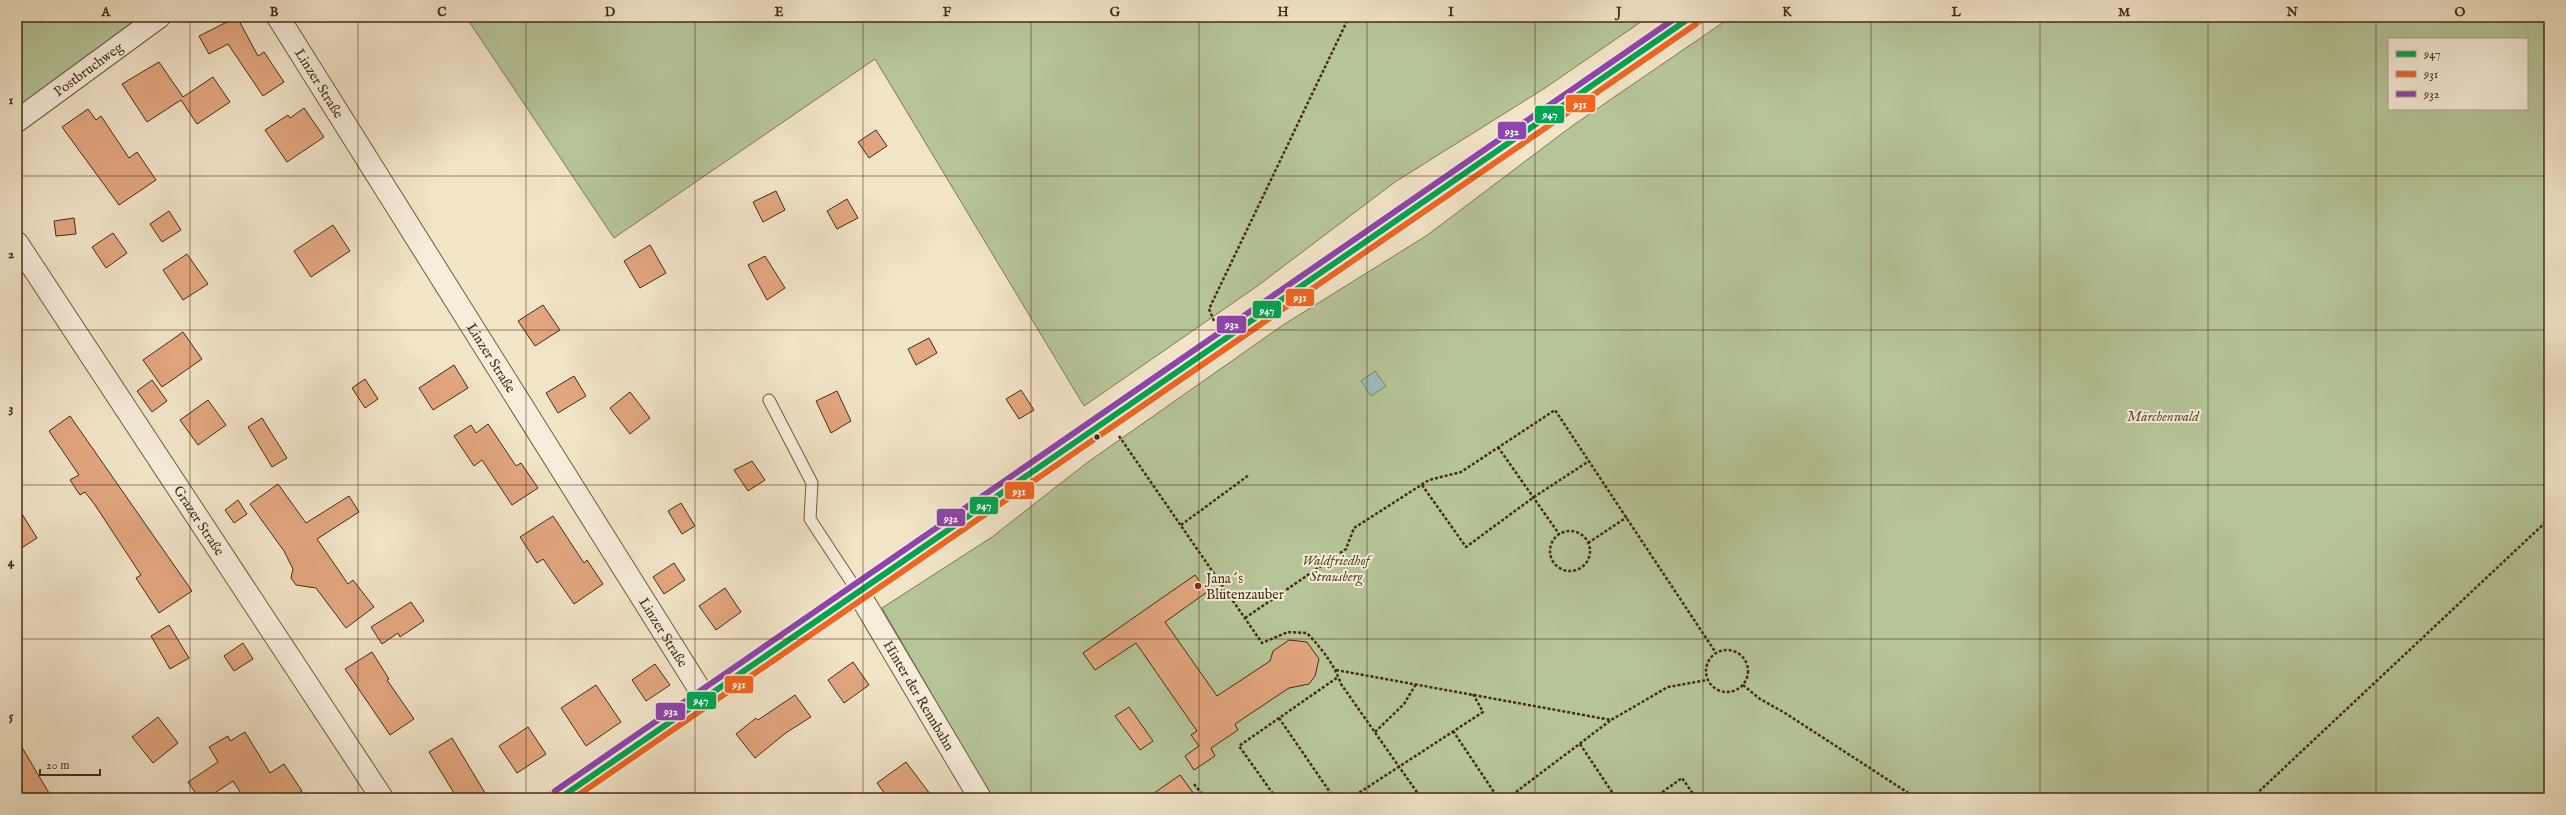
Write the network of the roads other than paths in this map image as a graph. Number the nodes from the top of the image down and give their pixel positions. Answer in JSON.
{"nodes":[{"id":1,"x":159,"y":17,"type":"edge"},
{"id":2,"x":278,"y":17,"type":"edge"},
{"id":3,"x":1691,"y":17,"type":"edge"},
{"id":4,"x":17,"y":121,"type":"edge"},
{"id":5,"x":17,"y":243,"type":"edge"},
{"id":6,"x":769,"y":400,"type":"dead end"},
{"id":7,"x":858,"y":592,"type":"junction"},
{"id":8,"x":705,"y":698,"type":"junction"},
{"id":9,"x":382,"y":798,"type":"edge"},
{"id":10,"x":560,"y":798,"type":"edge"},
{"id":11,"x":980,"y":798,"type":"edge"}],
"edges":[{"from":1,"to":4,"type":"street","name":"Postbruchweg"},
{"from":2,"to":8,"type":"street","name":"Linzer Straße"},
{"from":3,"to":7,"type":"street"},
{"from":5,"to":9,"type":"street","name":"Grazer Straße"},
{"from":6,"to":7,"type":"lane"},
{"from":7,"to":8,"type":"street"},
{"from":7,"to":11,"type":"street","name":"Hinter der Rennbahn"},
{"from":8,"to":10,"type":"street"}]}
